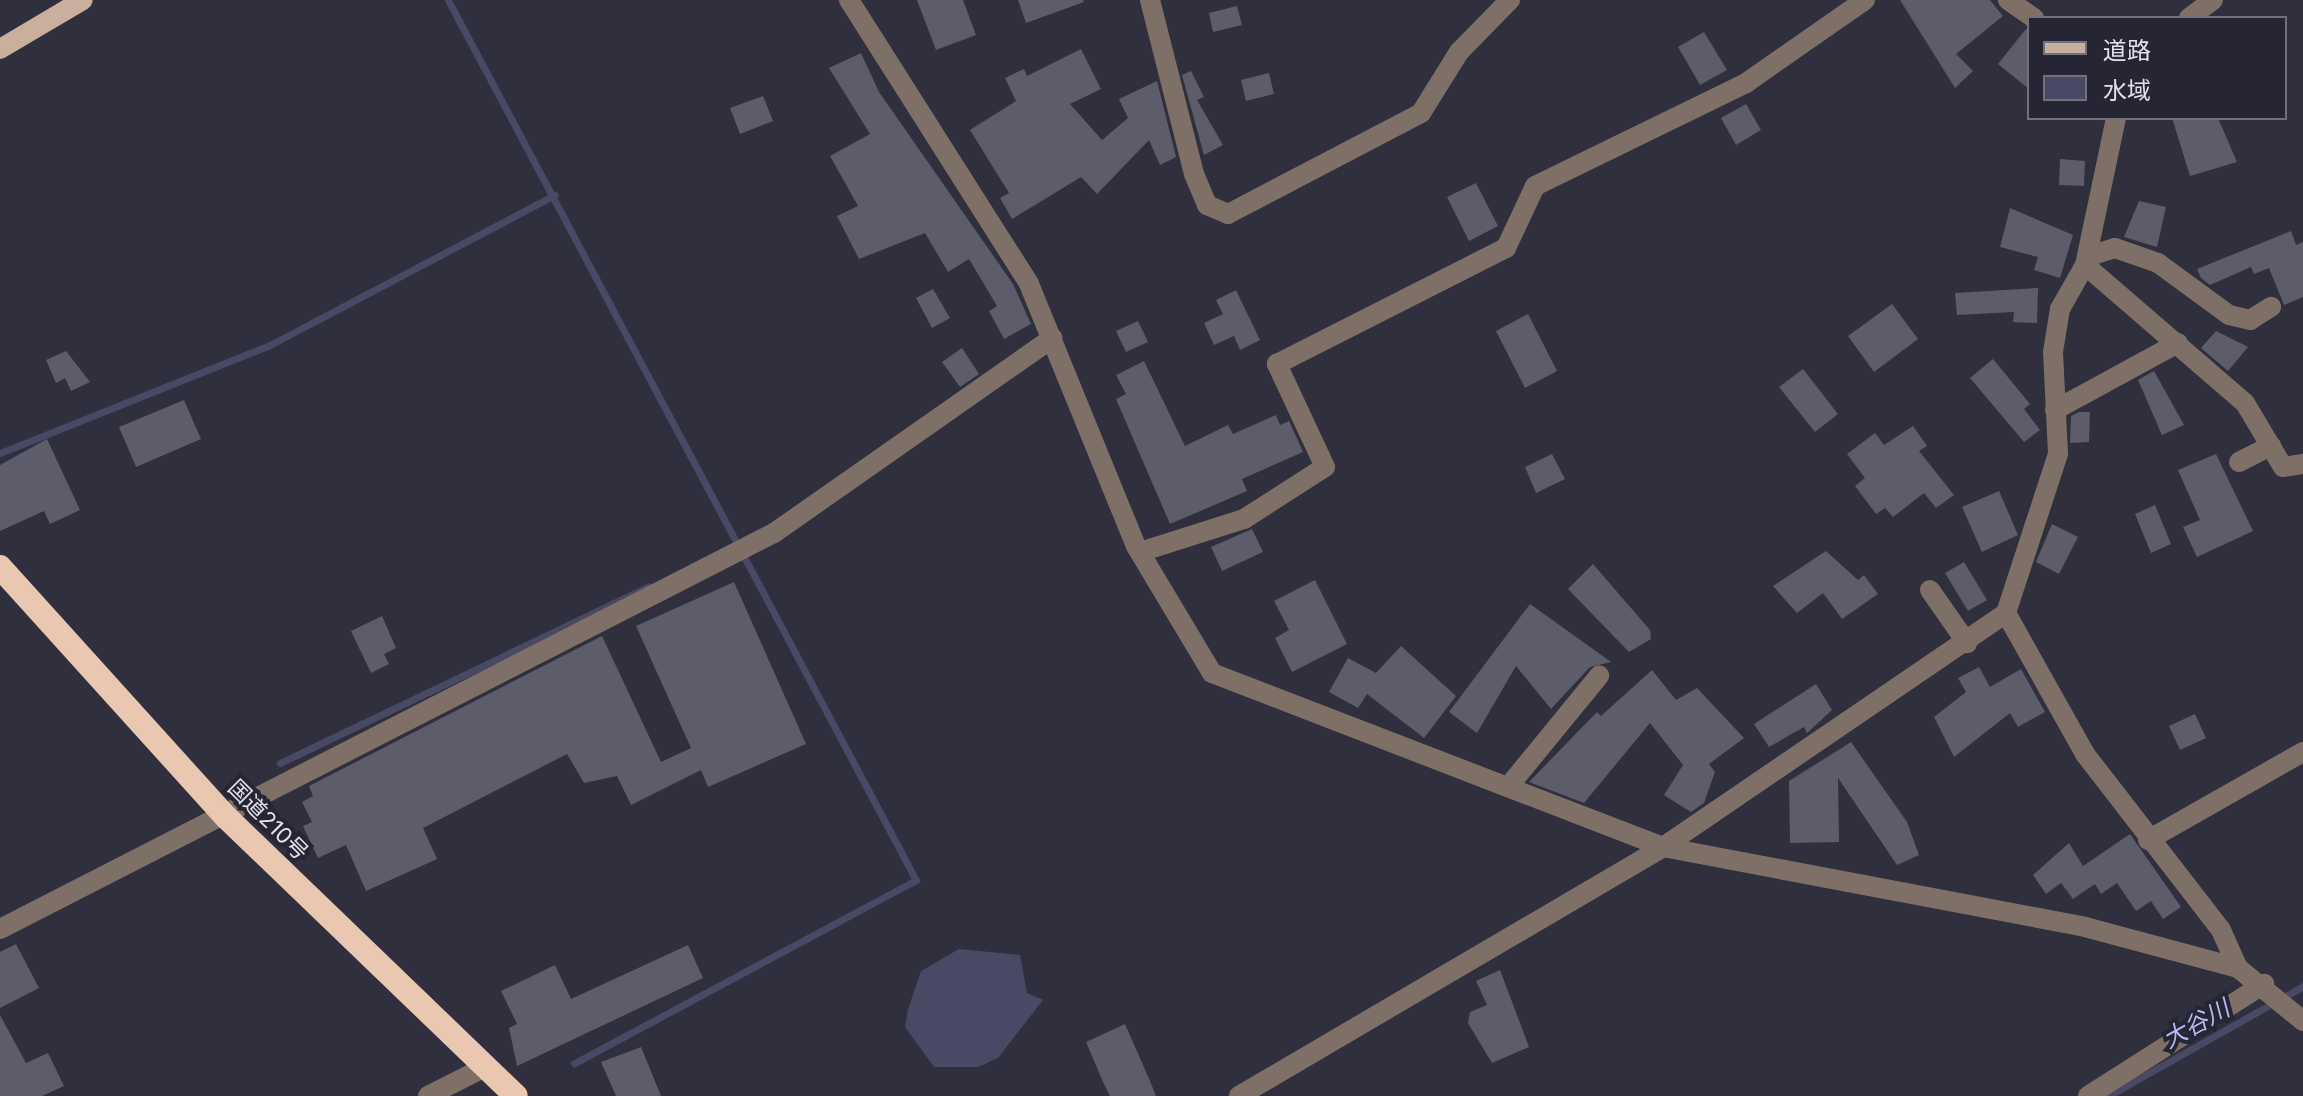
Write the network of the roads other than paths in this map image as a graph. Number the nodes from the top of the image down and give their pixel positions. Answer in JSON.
{"nodes":[{"id":1,"x":83,"y":0,"type":"edge"},
{"id":2,"x":849,"y":0,"type":"edge"},
{"id":3,"x":1150,"y":0,"type":"edge"},
{"id":4,"x":1510,"y":0,"type":"edge"},
{"id":5,"x":1865,"y":0,"type":"edge"},
{"id":6,"x":2008,"y":0,"type":"edge"},
{"id":7,"x":2213,"y":0,"type":"edge"},
{"id":8,"x":2031,"y":16,"type":"edge"},
{"id":9,"x":2192,"y":16,"type":"edge"},
{"id":10,"x":0,"y":49,"type":"edge"},
{"id":11,"x":2116,"y":120,"type":"edge"},
{"id":12,"x":2086,"y":261,"type":"junction"},
{"id":13,"x":2271,"y":307,"type":"dead end"},
{"id":14,"x":1053,"y":338,"type":"junction"},
{"id":15,"x":2178,"y":343,"type":"junction"},
{"id":16,"x":2055,"y":410,"type":"junction"},
{"id":17,"x":2271,"y":446,"type":"junction"},
{"id":18,"x":2239,"y":462,"type":"dead end"},
{"id":19,"x":2303,"y":464,"type":"edge"},
{"id":20,"x":1140,"y":552,"type":"junction"},
{"id":21,"x":0,"y":567,"type":"edge"},
{"id":22,"x":1930,"y":590,"type":"dead end"},
{"id":23,"x":2006,"y":613,"type":"junction"},
{"id":24,"x":1967,"y":643,"type":"junction"},
{"id":25,"x":1599,"y":676,"type":"dead end"},
{"id":26,"x":2303,"y":752,"type":"edge"},
{"id":27,"x":1508,"y":787,"type":"junction"},
{"id":28,"x":226,"y":817,"type":"junction"},
{"id":29,"x":2148,"y":840,"type":"junction"},
{"id":30,"x":1663,"y":847,"type":"junction"},
{"id":31,"x":0,"y":929,"type":"edge"},
{"id":32,"x":2238,"y":968,"type":"junction"},
{"id":33,"x":2264,"y":984,"type":"junction"},
{"id":34,"x":2301,"y":1016,"type":"edge"},
{"id":35,"x":487,"y":1066,"type":"junction"},
{"id":36,"x":428,"y":1096,"type":"edge"},
{"id":37,"x":516,"y":1096,"type":"edge"},
{"id":38,"x":1239,"y":1096,"type":"edge"},
{"id":39,"x":2088,"y":1096,"type":"edge"}],
"edges":[{"from":1,"to":10,"type":"main road"},
{"from":2,"to":14,"type":"street"},
{"from":3,"to":4,"type":"street"},
{"from":5,"to":20,"type":"street"},
{"from":6,"to":8,"type":"street"},
{"from":7,"to":9,"type":"street"},
{"from":11,"to":12,"type":"street"},
{"from":12,"to":13,"type":"street"},
{"from":12,"to":15,"type":"street"},
{"from":12,"to":16,"type":"street"},
{"from":14,"to":20,"type":"street"},
{"from":14,"to":28,"type":"street"},
{"from":15,"to":16,"type":"street"},
{"from":15,"to":17,"type":"street"},
{"from":16,"to":23,"type":"street"},
{"from":17,"to":18,"type":"street"},
{"from":17,"to":19,"type":"street"},
{"from":20,"to":27,"type":"street"},
{"from":21,"to":28,"type":"highway","name":"国道210号"},
{"from":22,"to":24,"type":"street"},
{"from":23,"to":24,"type":"street"},
{"from":23,"to":29,"type":"street"},
{"from":24,"to":30,"type":"street"},
{"from":25,"to":27,"type":"street"},
{"from":26,"to":29,"type":"street"},
{"from":27,"to":30,"type":"street"},
{"from":28,"to":31,"type":"street"},
{"from":28,"to":35,"type":"highway","name":"国道210号"},
{"from":29,"to":32,"type":"street"},
{"from":30,"to":32,"type":"street"},
{"from":30,"to":38,"type":"street"},
{"from":32,"to":33,"type":"street"},
{"from":33,"to":34,"type":"street"},
{"from":33,"to":39,"type":"street"},
{"from":35,"to":36,"type":"street"},
{"from":35,"to":37,"type":"highway","name":"国道210号"}]}
